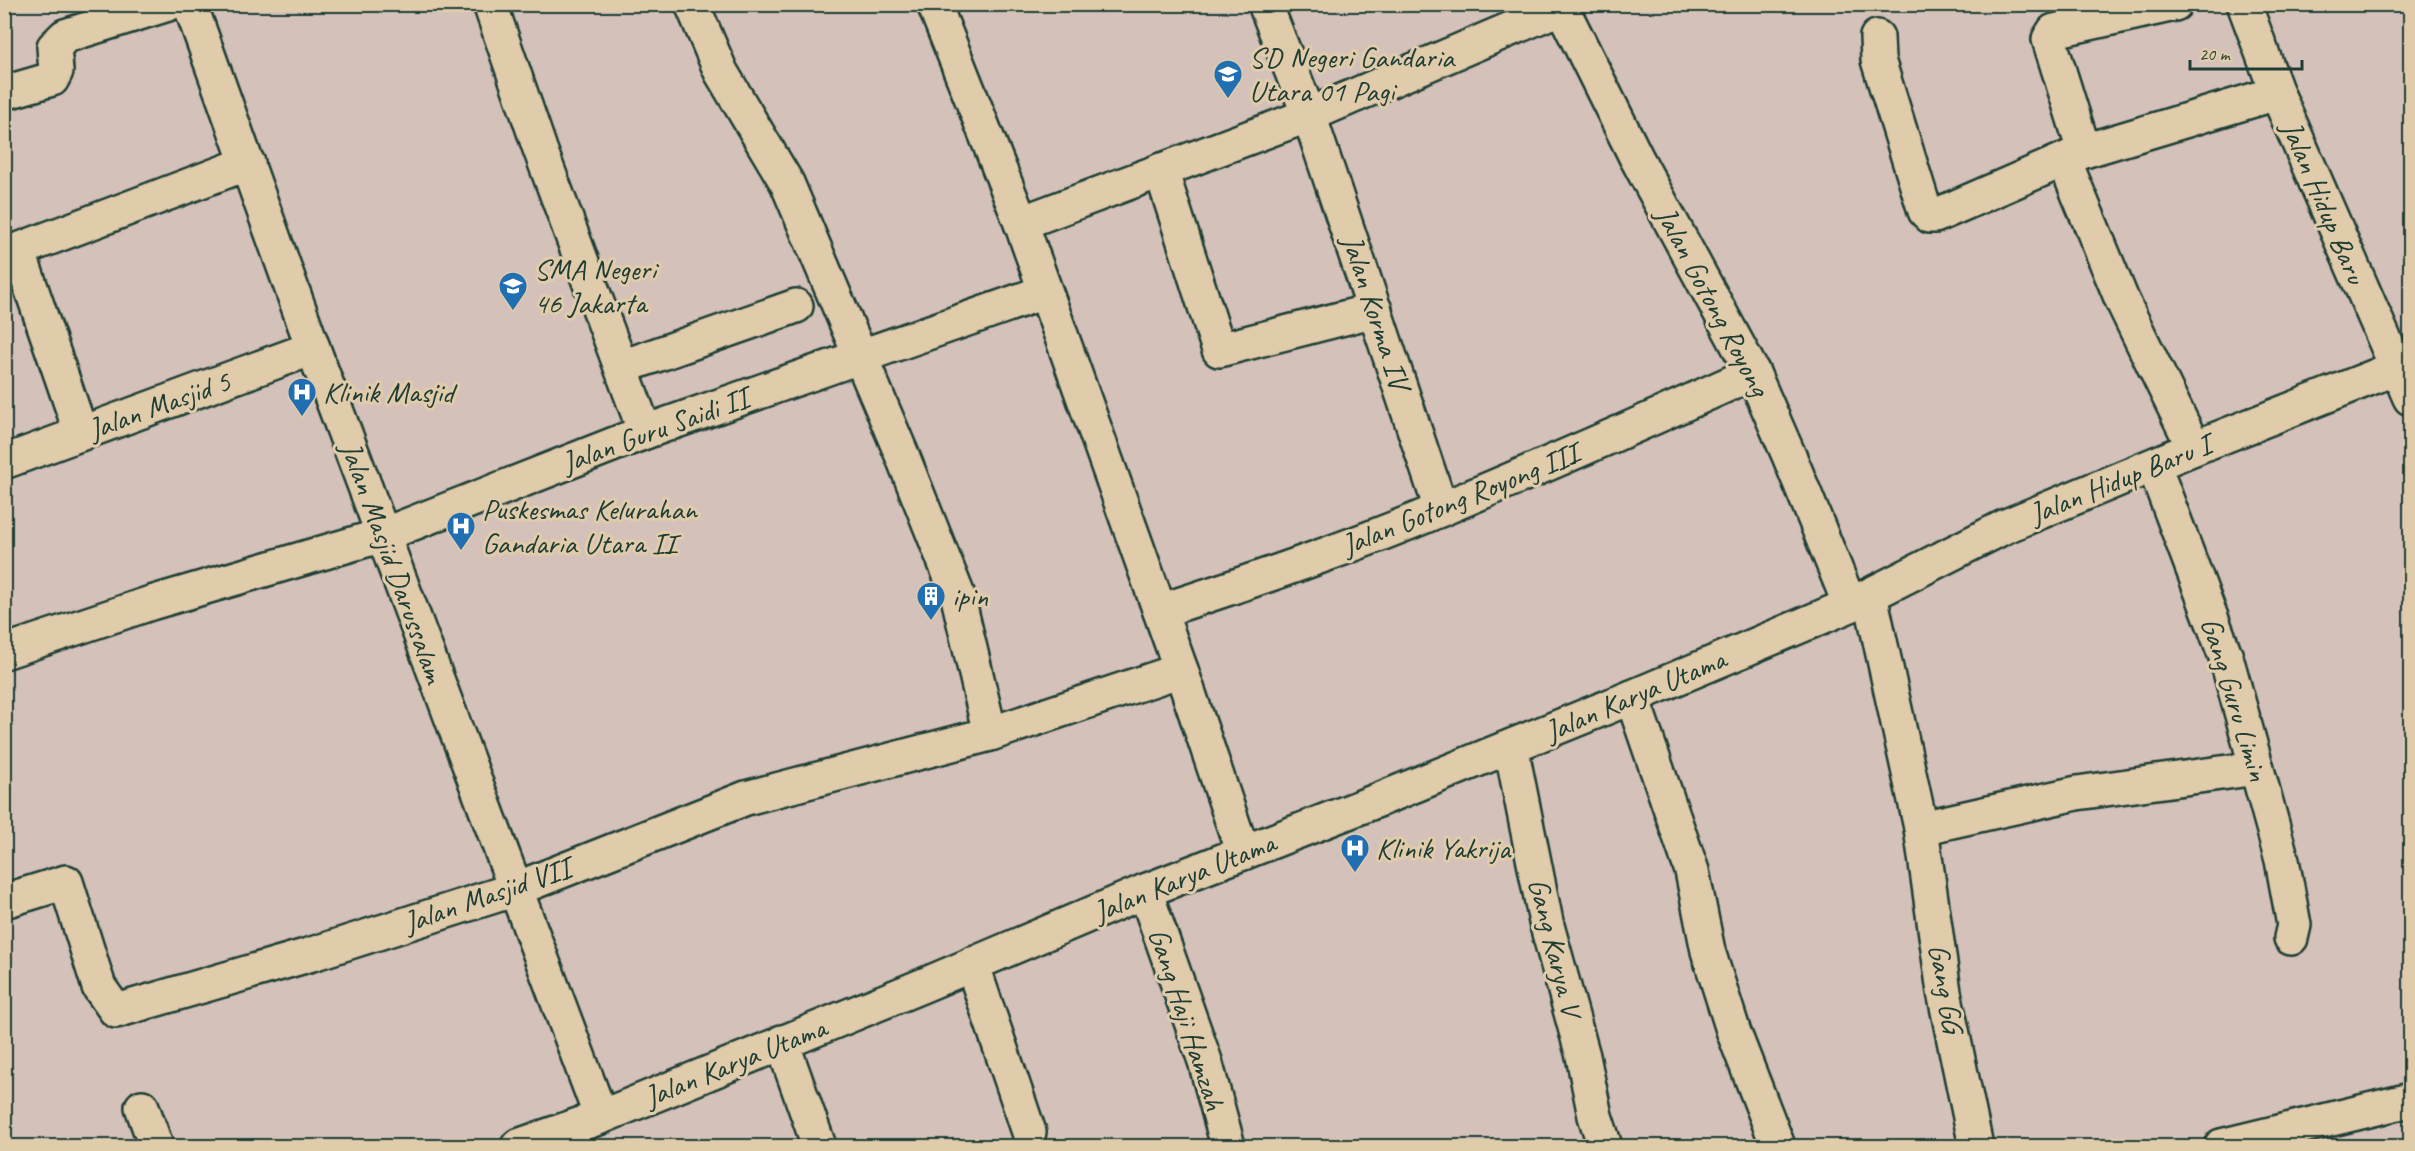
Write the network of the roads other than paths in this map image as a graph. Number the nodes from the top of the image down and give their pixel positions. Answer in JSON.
{"nodes":[{"id":1,"x":168,"y":4,"type":"edge"},
{"id":2,"x":190,"y":4,"type":"edge"},
{"id":3,"x":490,"y":4,"type":"edge"},
{"id":4,"x":692,"y":4,"type":"edge"},
{"id":5,"x":934,"y":4,"type":"edge"},
{"id":6,"x":1265,"y":4,"type":"edge"},
{"id":7,"x":2175,"y":4,"type":"edge"},
{"id":8,"x":2244,"y":4,"type":"edge"},
{"id":9,"x":1561,"y":6,"type":"edge"},
{"id":10,"x":1876,"y":37,"type":"dead end"},
{"id":11,"x":4,"y":93,"type":"edge"},
{"id":12,"x":2277,"y":93,"type":"junction"},
{"id":13,"x":1310,"y":115,"type":"junction"},
{"id":14,"x":2074,"y":157,"type":"junction"},
{"id":15,"x":248,"y":163,"type":"junction"},
{"id":16,"x":1161,"y":170,"type":"junction"},
{"id":17,"x":1021,"y":224,"type":"junction"},
{"id":18,"x":1044,"y":292,"type":"junction"},
{"id":19,"x":796,"y":306,"type":"dead end"},
{"id":20,"x":1375,"y":310,"type":"junction"},
{"id":21,"x":313,"y":348,"type":"junction"},
{"id":22,"x":861,"y":356,"type":"junction"},
{"id":23,"x":621,"y":367,"type":"junction"},
{"id":24,"x":2396,"y":368,"type":"junction"},
{"id":25,"x":1753,"y":373,"type":"junction"},
{"id":26,"x":2410,"y":398,"type":"edge"},
{"id":27,"x":645,"y":432,"type":"junction"},
{"id":28,"x":81,"y":433,"type":"junction"},
{"id":29,"x":2194,"y":448,"type":"junction"},
{"id":30,"x":4,"y":462,"type":"edge"},
{"id":31,"x":2154,"y":466,"type":"junction"},
{"id":32,"x":1441,"y":509,"type":"junction"},
{"id":33,"x":382,"y":535,"type":"junction"},
{"id":34,"x":1860,"y":600,"type":"junction"},
{"id":35,"x":1160,"y":611,"type":"junction"},
{"id":36,"x":4,"y":652,"type":"edge"},
{"id":37,"x":1181,"y":670,"type":"junction"},
{"id":38,"x":1632,"y":697,"type":"junction"},
{"id":39,"x":990,"y":734,"type":"junction"},
{"id":40,"x":1511,"y":747,"type":"junction"},
{"id":41,"x":2257,"y":768,"type":"junction"},
{"id":42,"x":1921,"y":828,"type":"junction"},
{"id":43,"x":1243,"y":853,"type":"junction"},
{"id":44,"x":516,"y":889,"type":"junction"},
{"id":45,"x":1145,"y":891,"type":"junction"},
{"id":46,"x":4,"y":901,"type":"edge"},
{"id":47,"x":2291,"y":938,"type":"dead end"},
{"id":48,"x":972,"y":964,"type":"junction"},
{"id":49,"x":782,"y":1042,"type":"junction"},
{"id":50,"x":2410,"y":1100,"type":"edge"},
{"id":51,"x":142,"y":1107,"type":"dead end"},
{"id":52,"x":601,"y":1117,"type":"junction"},
{"id":53,"x":1029,"y":1132,"type":"dead end"},
{"id":54,"x":156,"y":1146,"type":"edge"},
{"id":55,"x":518,"y":1146,"type":"edge"},
{"id":56,"x":819,"y":1146,"type":"edge"},
{"id":57,"x":1228,"y":1146,"type":"edge"},
{"id":58,"x":1605,"y":1146,"type":"edge"},
{"id":59,"x":1778,"y":1146,"type":"edge"},
{"id":60,"x":1976,"y":1146,"type":"edge"},
{"id":61,"x":2221,"y":1146,"type":"edge"}],
"edges":[{"from":1,"to":11,"type":"street"},
{"from":2,"to":15,"type":"street","name":"Jalan Masjid Darussalam"},
{"from":3,"to":23,"type":"street"},
{"from":4,"to":22,"type":"street"},
{"from":5,"to":17,"type":"street"},
{"from":6,"to":13,"type":"street","name":"Jalan Korma IV"},
{"from":7,"to":14,"type":"street"},
{"from":8,"to":12,"type":"street","name":"Jalan Hidup Baru"},
{"from":9,"to":13,"type":"street"},
{"from":9,"to":25,"type":"street","name":"Jalan Gotong Royong"},
{"from":10,"to":14,"type":"street"},
{"from":12,"to":14,"type":"street"},
{"from":12,"to":24,"type":"street","name":"Jalan Hidup Baru"},
{"from":13,"to":16,"type":"street"},
{"from":13,"to":20,"type":"street","name":"Jalan Korma IV"},
{"from":14,"to":29,"type":"street"},
{"from":15,"to":21,"type":"street","name":"Jalan Masjid Darussalam"},
{"from":15,"to":28,"type":"street"},
{"from":16,"to":17,"type":"street"},
{"from":16,"to":20,"type":"street"},
{"from":17,"to":18,"type":"street"},
{"from":18,"to":22,"type":"street","name":"Jalan Guru Saidi II"},
{"from":18,"to":35,"type":"street"},
{"from":19,"to":23,"type":"street"},
{"from":20,"to":32,"type":"street","name":"Jalan Korma IV"},
{"from":21,"to":28,"type":"street","name":"Jalan Masjid 5"},
{"from":21,"to":33,"type":"street","name":"Jalan Masjid Darussalam"},
{"from":22,"to":27,"type":"street","name":"Jalan Guru Saidi II"},
{"from":22,"to":39,"type":"street"},
{"from":23,"to":27,"type":"street"},
{"from":24,"to":26,"type":"street","name":"Jalan Hidup Baru"},
{"from":24,"to":29,"type":"street","name":"Jalan Hidup Baru I"},
{"from":25,"to":32,"type":"street","name":"Jalan Gotong Royong III"},
{"from":25,"to":34,"type":"street","name":"Jalan Gotong Royong"},
{"from":27,"to":33,"type":"street","name":"Jalan Guru Saidi II"},
{"from":28,"to":30,"type":"street","name":"Jalan Masjid 5"},
{"from":29,"to":31,"type":"street","name":"Jalan Hidup Baru I"},
{"from":31,"to":34,"type":"street","name":"Jalan Hidup Baru I"},
{"from":31,"to":41,"type":"street","name":"Gang Guru Limin"},
{"from":32,"to":35,"type":"street","name":"Jalan Gotong Royong III"},
{"from":33,"to":36,"type":"street","name":"Jalan Guru Saidi II"},
{"from":33,"to":44,"type":"street","name":"Jalan Masjid Darussalam"},
{"from":34,"to":38,"type":"street","name":"Jalan Karya Utama"},
{"from":34,"to":42,"type":"street","name":"Jalan Gotong Royong"},
{"from":35,"to":37,"type":"street"},
{"from":37,"to":39,"type":"street","name":"Jalan Masjid VII"},
{"from":37,"to":43,"type":"street"},
{"from":38,"to":40,"type":"street","name":"Jalan Karya Utama"},
{"from":38,"to":59,"type":"street"},
{"from":39,"to":44,"type":"street","name":"Jalan Masjid VII"},
{"from":40,"to":43,"type":"street","name":"Jalan Karya Utama"},
{"from":40,"to":58,"type":"street","name":"Gang Karya V"},
{"from":41,"to":42,"type":"street"},
{"from":41,"to":47,"type":"street","name":"Gang Guru Limin"},
{"from":42,"to":60,"type":"street","name":"Gang GG"},
{"from":43,"to":45,"type":"street","name":"Jalan Karya Utama"},
{"from":44,"to":46,"type":"street","name":"Jalan Masjid VII"},
{"from":44,"to":52,"type":"street","name":"Jalan Masjid Darussalam"},
{"from":45,"to":48,"type":"street","name":"Jalan Karya Utama"},
{"from":45,"to":57,"type":"street","name":"Gang Haji Hamzah"},
{"from":48,"to":49,"type":"street","name":"Jalan Karya Utama"},
{"from":48,"to":53,"type":"street"},
{"from":49,"to":52,"type":"street","name":"Jalan Karya Utama"},
{"from":49,"to":56,"type":"street"},
{"from":50,"to":61,"type":"street"},
{"from":51,"to":54,"type":"street"},
{"from":52,"to":55,"type":"street","name":"Jalan Karya Utama"}]}
